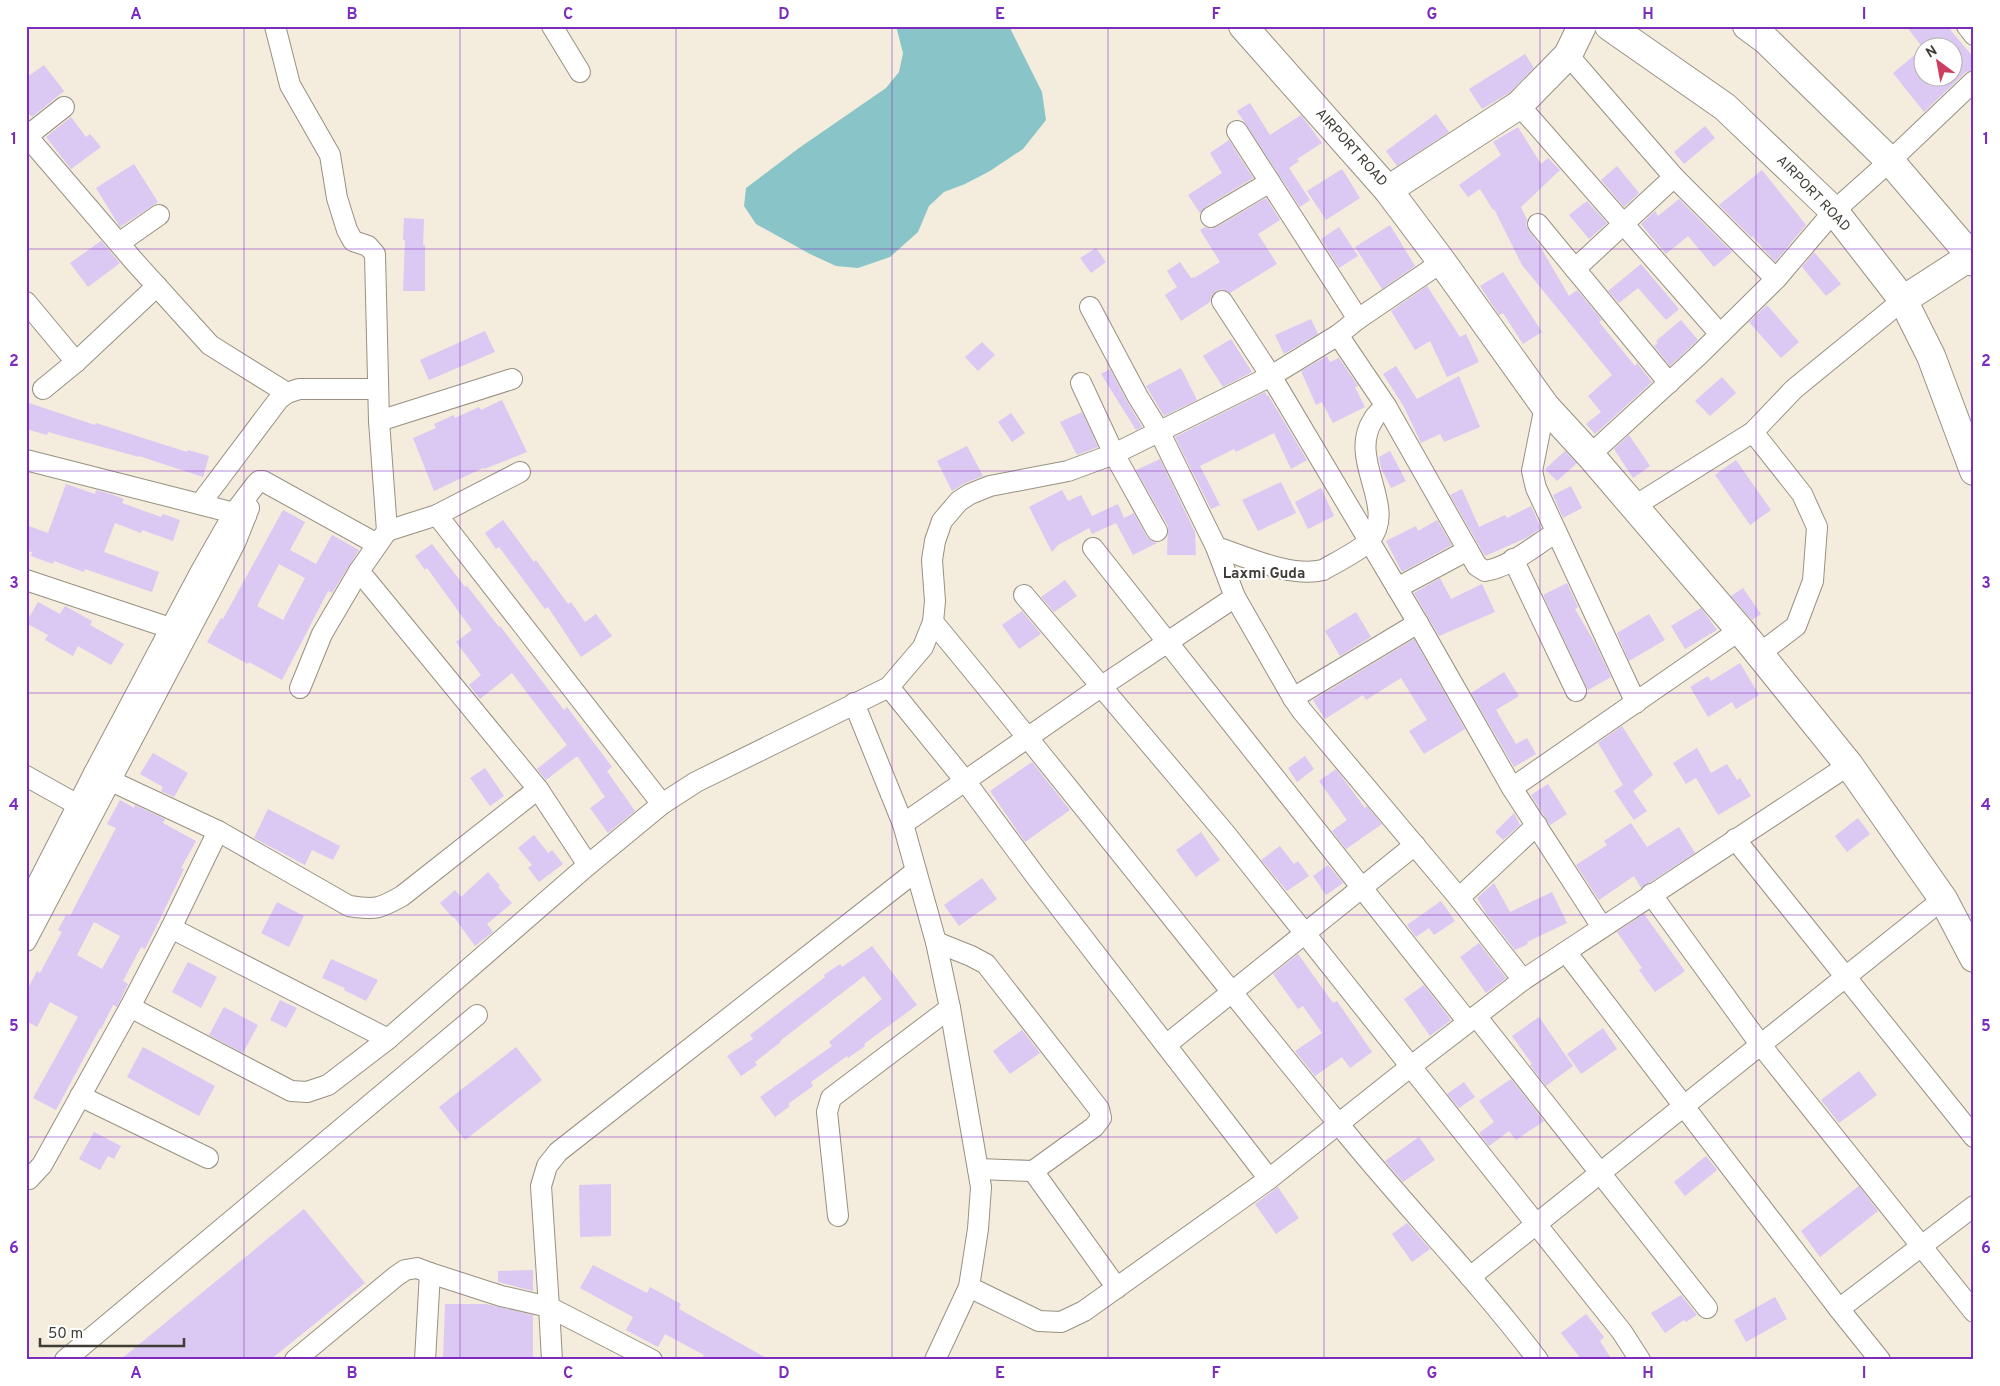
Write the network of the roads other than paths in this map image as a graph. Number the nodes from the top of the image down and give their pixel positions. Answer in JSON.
{"nodes":[{"id":1,"x":275,"y":26,"type":"edge"},
{"id":2,"x":552,"y":26,"type":"edge"},
{"id":3,"x":1242,"y":26,"type":"edge"},
{"id":4,"x":1582,"y":26,"type":"edge"},
{"id":5,"x":1609,"y":26,"type":"edge"},
{"id":6,"x":1747,"y":26,"type":"edge"},
{"id":7,"x":1967,"y":26,"type":"edge"},
{"id":8,"x":1974,"y":35,"type":"edge"},
{"id":9,"x":1568,"y":55,"type":"junction"},
{"id":10,"x":580,"y":72,"type":"dead end"},
{"id":11,"x":1974,"y":81,"type":"edge"},
{"id":12,"x":1518,"y":104,"type":"junction"},
{"id":13,"x":64,"y":107,"type":"dead end"},
{"id":14,"x":1237,"y":131,"type":"dead end"},
{"id":15,"x":26,"y":136,"type":"edge"},
{"id":16,"x":1890,"y":161,"type":"junction"},
{"id":17,"x":1674,"y":177,"type":"junction"},
{"id":18,"x":1270,"y":182,"type":"junction"},
{"id":19,"x":1388,"y":190,"type":"junction"},
{"id":20,"x":1834,"y":211,"type":"junction"},
{"id":21,"x":159,"y":215,"type":"dead end"},
{"id":22,"x":1211,"y":217,"type":"dead end"},
{"id":23,"x":1623,"y":223,"type":"junction"},
{"id":24,"x":1538,"y":224,"type":"dead end"},
{"id":25,"x":119,"y":243,"type":"junction"},
{"id":26,"x":1972,"y":259,"type":"edge"},
{"id":27,"x":1442,"y":262,"type":"junction"},
{"id":28,"x":1575,"y":269,"type":"junction"},
{"id":29,"x":1776,"y":279,"type":"junction"},
{"id":30,"x":157,"y":286,"type":"junction"},
{"id":31,"x":1903,"y":300,"type":"junction"},
{"id":32,"x":1222,"y":301,"type":"dead end"},
{"id":33,"x":26,"y":302,"type":"edge"},
{"id":34,"x":1090,"y":307,"type":"dead end"},
{"id":35,"x":1358,"y":319,"type":"junction"},
{"id":36,"x":1720,"y":334,"type":"junction"},
{"id":37,"x":1338,"y":336,"type":"junction"},
{"id":38,"x":76,"y":362,"type":"junction"},
{"id":39,"x":1272,"y":376,"type":"junction"},
{"id":40,"x":512,"y":379,"type":"dead end"},
{"id":41,"x":1081,"y":383,"type":"dead end"},
{"id":42,"x":1669,"y":383,"type":"junction"},
{"id":43,"x":43,"y":389,"type":"dead end"},
{"id":44,"x":378,"y":389,"type":"junction"},
{"id":45,"x":287,"y":393,"type":"junction"},
{"id":46,"x":1386,"y":406,"type":"junction"},
{"id":47,"x":1545,"y":406,"type":"junction"},
{"id":48,"x":379,"y":420,"type":"junction"},
{"id":49,"x":1159,"y":431,"type":"junction"},
{"id":50,"x":1753,"y":432,"type":"junction"},
{"id":51,"x":1114,"y":454,"type":"junction"},
{"id":52,"x":1590,"y":454,"type":"junction"},
{"id":53,"x":26,"y":460,"type":"edge"},
{"id":54,"x":1974,"y":471,"type":"edge"},
{"id":55,"x":520,"y":472,"type":"dead end"},
{"id":56,"x":200,"y":504,"type":"junction"},
{"id":57,"x":1633,"y":506,"type":"junction"},
{"id":58,"x":240,"y":515,"type":"junction"},
{"id":59,"x":437,"y":515,"type":"junction"},
{"id":60,"x":1157,"y":531,"type":"dead end"},
{"id":61,"x":1555,"y":533,"type":"junction"},
{"id":62,"x":382,"y":537,"type":"junction"},
{"id":63,"x":1369,"y":542,"type":"junction"},
{"id":64,"x":1216,"y":547,"type":"junction"},
{"id":65,"x":1093,"y":548,"type":"dead end"},
{"id":66,"x":1468,"y":550,"type":"junction"},
{"id":67,"x":1513,"y":559,"type":"junction"},
{"id":68,"x":359,"y":571,"type":"junction"},
{"id":69,"x":26,"y":580,"type":"edge"},
{"id":70,"x":1396,"y":588,"type":"junction"},
{"id":71,"x":1024,"y":594,"type":"dead end"},
{"id":72,"x":1235,"y":597,"type":"junction"},
{"id":73,"x":933,"y":622,"type":"junction"},
{"id":74,"x":1418,"y":623,"type":"junction"},
{"id":75,"x":170,"y":628,"type":"junction"},
{"id":76,"x":1740,"y":630,"type":"junction"},
{"id":77,"x":1166,"y":643,"type":"junction"},
{"id":78,"x":1759,"y":654,"type":"junction"},
{"id":79,"x":1102,"y":686,"type":"junction"},
{"id":80,"x":889,"y":687,"type":"junction"},
{"id":81,"x":300,"y":688,"type":"dead end"},
{"id":82,"x":1576,"y":691,"type":"dead end"},
{"id":83,"x":1293,"y":698,"type":"junction"},
{"id":84,"x":854,"y":703,"type":"junction"},
{"id":85,"x":1636,"y":703,"type":"junction"},
{"id":86,"x":1029,"y":737,"type":"junction"},
{"id":87,"x":1849,"y":765,"type":"junction"},
{"id":88,"x":26,"y":776,"type":"edge"},
{"id":89,"x":103,"y":777,"type":"junction"},
{"id":90,"x":966,"y":782,"type":"junction"},
{"id":91,"x":1512,"y":788,"type":"junction"},
{"id":92,"x":538,"y":789,"type":"junction"},
{"id":93,"x":662,"y":804,"type":"junction"},
{"id":94,"x":78,"y":805,"type":"junction"},
{"id":95,"x":903,"y":824,"type":"junction"},
{"id":96,"x":1537,"y":825,"type":"junction"},
{"id":97,"x":218,"y":831,"type":"junction"},
{"id":98,"x":1735,"y":840,"type":"junction"},
{"id":99,"x":1415,"y":845,"type":"junction"},
{"id":100,"x":588,"y":864,"type":"junction"},
{"id":101,"x":916,"y":870,"type":"junction"},
{"id":102,"x":1363,"y":889,"type":"junction"},
{"id":103,"x":1651,"y":894,"type":"junction"},
{"id":104,"x":1459,"y":898,"type":"junction"},
{"id":105,"x":1943,"y":898,"type":"junction"},
{"id":106,"x":26,"y":906,"type":"edge"},
{"id":107,"x":1602,"y":926,"type":"junction"},
{"id":108,"x":171,"y":928,"type":"junction"},
{"id":109,"x":1305,"y":934,"type":"junction"},
{"id":110,"x":26,"y":941,"type":"edge"},
{"id":111,"x":936,"y":942,"type":"junction"},
{"id":112,"x":1566,"y":952,"type":"junction"},
{"id":113,"x":1974,"y":958,"type":"edge"},
{"id":114,"x":1846,"y":977,"type":"junction"},
{"id":115,"x":1523,"y":980,"type":"junction"},
{"id":116,"x":1232,"y":992,"type":"junction"},
{"id":117,"x":130,"y":1007,"type":"junction"},
{"id":118,"x":950,"y":1008,"type":"junction"},
{"id":119,"x":477,"y":1015,"type":"dead end"},
{"id":120,"x":1472,"y":1019,"type":"junction"},
{"id":121,"x":388,"y":1039,"type":"junction"},
{"id":122,"x":1760,"y":1044,"type":"junction"},
{"id":123,"x":1166,"y":1045,"type":"junction"},
{"id":124,"x":1410,"y":1067,"type":"junction"},
{"id":125,"x":80,"y":1096,"type":"junction"},
{"id":126,"x":1685,"y":1105,"type":"junction"},
{"id":127,"x":1339,"y":1125,"type":"junction"},
{"id":128,"x":1974,"y":1137,"type":"edge"},
{"id":129,"x":208,"y":1158,"type":"dead end"},
{"id":130,"x":978,"y":1169,"type":"junction"},
{"id":131,"x":1033,"y":1172,"type":"junction"},
{"id":132,"x":1600,"y":1173,"type":"junction"},
{"id":133,"x":26,"y":1179,"type":"edge"},
{"id":134,"x":1269,"y":1179,"type":"junction"},
{"id":135,"x":1974,"y":1206,"type":"edge"},
{"id":136,"x":838,"y":1216,"type":"dead end"},
{"id":137,"x":1536,"y":1224,"type":"junction"},
{"id":138,"x":1921,"y":1246,"type":"junction"},
{"id":139,"x":430,"y":1274,"type":"junction"},
{"id":140,"x":1470,"y":1277,"type":"junction"},
{"id":141,"x":969,"y":1287,"type":"junction"},
{"id":142,"x":1117,"y":1288,"type":"junction"},
{"id":143,"x":549,"y":1307,"type":"junction"},
{"id":144,"x":1707,"y":1308,"type":"dead end"},
{"id":145,"x":1839,"y":1309,"type":"junction"},
{"id":146,"x":1974,"y":1312,"type":"edge"},
{"id":147,"x":64,"y":1360,"type":"edge"},
{"id":148,"x":295,"y":1360,"type":"edge"},
{"id":149,"x":425,"y":1360,"type":"edge"},
{"id":150,"x":552,"y":1360,"type":"edge"},
{"id":151,"x":652,"y":1360,"type":"edge"},
{"id":152,"x":935,"y":1360,"type":"edge"},
{"id":153,"x":1538,"y":1360,"type":"edge"},
{"id":154,"x":1640,"y":1360,"type":"edge"},
{"id":155,"x":1880,"y":1360,"type":"edge"}],
"edges":[{"from":1,"to":44,"type":"street"},
{"from":2,"to":10,"type":"street"},
{"from":3,"to":19,"type":"street","name":"AIRPORT ROAD"},
{"from":4,"to":9,"type":"street","name":"AIRPORT ROAD"},
{"from":5,"to":20,"type":"street","name":"AIRPORT ROAD"},
{"from":6,"to":16,"type":"street"},
{"from":7,"to":8,"type":"street"},
{"from":9,"to":12,"type":"street","name":"AIRPORT ROAD"},
{"from":9,"to":17,"type":"street"},
{"from":11,"to":16,"type":"street"},
{"from":12,"to":19,"type":"street","name":"AIRPORT ROAD"},
{"from":12,"to":23,"type":"street"},
{"from":13,"to":15,"type":"street"},
{"from":14,"to":18,"type":"street"},
{"from":15,"to":25,"type":"street"},
{"from":16,"to":20,"type":"street"},
{"from":16,"to":26,"type":"street"},
{"from":17,"to":23,"type":"street"},
{"from":17,"to":29,"type":"street"},
{"from":18,"to":22,"type":"street"},
{"from":18,"to":35,"type":"street"},
{"from":19,"to":27,"type":"street"},
{"from":20,"to":29,"type":"street"},
{"from":20,"to":31,"type":"street","name":"AIRPORT ROAD"},
{"from":21,"to":25,"type":"street"},
{"from":23,"to":28,"type":"street"},
{"from":23,"to":36,"type":"street"},
{"from":24,"to":28,"type":"street"},
{"from":25,"to":30,"type":"street"},
{"from":26,"to":31,"type":"street"},
{"from":27,"to":35,"type":"street"},
{"from":27,"to":47,"type":"street"},
{"from":28,"to":42,"type":"street"},
{"from":29,"to":36,"type":"street"},
{"from":30,"to":38,"type":"street"},
{"from":30,"to":45,"type":"street"},
{"from":31,"to":50,"type":"street"},
{"from":31,"to":54,"type":"street","name":"AIRPORT ROAD"},
{"from":32,"to":39,"type":"street"},
{"from":33,"to":38,"type":"street"},
{"from":34,"to":49,"type":"street"},
{"from":35,"to":37,"type":"street"},
{"from":36,"to":42,"type":"street"},
{"from":37,"to":39,"type":"street"},
{"from":37,"to":46,"type":"street"},
{"from":38,"to":43,"type":"street"},
{"from":39,"to":49,"type":"street"},
{"from":39,"to":63,"type":"street"},
{"from":40,"to":48,"type":"street"},
{"from":41,"to":51,"type":"street"},
{"from":42,"to":52,"type":"street"},
{"from":44,"to":45,"type":"street"},
{"from":44,"to":48,"type":"street"},
{"from":45,"to":56,"type":"street"},
{"from":46,"to":63,"type":"street"},
{"from":46,"to":66,"type":"street"},
{"from":47,"to":52,"type":"street"},
{"from":47,"to":61,"type":"street"},
{"from":48,"to":62,"type":"street"},
{"from":49,"to":51,"type":"street"},
{"from":49,"to":64,"type":"street"},
{"from":50,"to":57,"type":"street"},
{"from":50,"to":78,"type":"street"},
{"from":51,"to":60,"type":"street"},
{"from":51,"to":73,"type":"street"},
{"from":52,"to":57,"type":"street"},
{"from":53,"to":56,"type":"street"},
{"from":55,"to":59,"type":"street"},
{"from":56,"to":58,"type":"street"},
{"from":57,"to":76,"type":"street"},
{"from":58,"to":62,"type":"street"},
{"from":58,"to":75,"type":"street"},
{"from":58,"to":89,"type":"street"},
{"from":59,"to":62,"type":"street"},
{"from":59,"to":93,"type":"street"},
{"from":61,"to":67,"type":"street"},
{"from":61,"to":85,"type":"street"},
{"from":62,"to":68,"type":"street"},
{"from":63,"to":64,"type":"street"},
{"from":63,"to":70,"type":"street"},
{"from":64,"to":72,"type":"street"},
{"from":65,"to":77,"type":"street"},
{"from":66,"to":67,"type":"street"},
{"from":66,"to":70,"type":"street"},
{"from":67,"to":82,"type":"street"},
{"from":68,"to":81,"type":"street"},
{"from":68,"to":92,"type":"street"},
{"from":69,"to":75,"type":"street"},
{"from":70,"to":74,"type":"street"},
{"from":71,"to":79,"type":"street"},
{"from":72,"to":77,"type":"street"},
{"from":72,"to":83,"type":"street"},
{"from":73,"to":80,"type":"street"},
{"from":73,"to":86,"type":"street"},
{"from":74,"to":83,"type":"street"},
{"from":74,"to":91,"type":"street"},
{"from":75,"to":89,"type":"street"},
{"from":76,"to":78,"type":"street"},
{"from":76,"to":85,"type":"street"},
{"from":77,"to":79,"type":"street"},
{"from":77,"to":102,"type":"street"},
{"from":78,"to":87,"type":"street"},
{"from":79,"to":86,"type":"street"},
{"from":79,"to":109,"type":"street"},
{"from":80,"to":84,"type":"street"},
{"from":80,"to":90,"type":"street"},
{"from":83,"to":99,"type":"street"},
{"from":84,"to":93,"type":"street"},
{"from":84,"to":95,"type":"street"},
{"from":85,"to":91,"type":"street"},
{"from":86,"to":90,"type":"street"},
{"from":86,"to":116,"type":"street"},
{"from":87,"to":98,"type":"street"},
{"from":87,"to":105,"type":"street"},
{"from":88,"to":94,"type":"street"},
{"from":89,"to":94,"type":"street"},
{"from":89,"to":97,"type":"street"},
{"from":89,"to":110,"type":"street"},
{"from":90,"to":95,"type":"street"},
{"from":90,"to":123,"type":"street"},
{"from":91,"to":96,"type":"street"},
{"from":92,"to":97,"type":"street"},
{"from":92,"to":100,"type":"street"},
{"from":93,"to":100,"type":"street"},
{"from":94,"to":106,"type":"street"},
{"from":95,"to":101,"type":"street"},
{"from":96,"to":104,"type":"street"},
{"from":96,"to":107,"type":"street"},
{"from":97,"to":108,"type":"street"},
{"from":98,"to":103,"type":"street"},
{"from":98,"to":114,"type":"street"},
{"from":99,"to":102,"type":"street"},
{"from":99,"to":104,"type":"street"},
{"from":100,"to":121,"type":"street"},
{"from":101,"to":111,"type":"street"},
{"from":101,"to":143,"type":"street"},
{"from":102,"to":109,"type":"street"},
{"from":102,"to":120,"type":"street"},
{"from":103,"to":107,"type":"street"},
{"from":103,"to":122,"type":"street"},
{"from":104,"to":115,"type":"street"},
{"from":105,"to":113,"type":"street"},
{"from":105,"to":114,"type":"street"},
{"from":107,"to":112,"type":"street"},
{"from":108,"to":117,"type":"street"},
{"from":108,"to":121,"type":"street"},
{"from":109,"to":116,"type":"street"},
{"from":109,"to":124,"type":"street"},
{"from":111,"to":118,"type":"street"},
{"from":111,"to":131,"type":"street"},
{"from":112,"to":115,"type":"street"},
{"from":112,"to":126,"type":"street"},
{"from":114,"to":122,"type":"street"},
{"from":114,"to":128,"type":"street"},
{"from":115,"to":120,"type":"street"},
{"from":116,"to":123,"type":"street"},
{"from":116,"to":127,"type":"street"},
{"from":117,"to":121,"type":"street"},
{"from":117,"to":125,"type":"street"},
{"from":118,"to":130,"type":"street"},
{"from":118,"to":136,"type":"street"},
{"from":119,"to":147,"type":"street"},
{"from":120,"to":124,"type":"street"},
{"from":120,"to":132,"type":"street"},
{"from":122,"to":126,"type":"street"},
{"from":122,"to":138,"type":"street"},
{"from":123,"to":134,"type":"street"},
{"from":124,"to":127,"type":"street"},
{"from":124,"to":137,"type":"street"},
{"from":125,"to":129,"type":"street"},
{"from":125,"to":133,"type":"street"},
{"from":126,"to":132,"type":"street"},
{"from":126,"to":145,"type":"street"},
{"from":127,"to":134,"type":"street"},
{"from":127,"to":140,"type":"street"},
{"from":130,"to":131,"type":"street"},
{"from":130,"to":141,"type":"street"},
{"from":131,"to":142,"type":"street"},
{"from":132,"to":137,"type":"street"},
{"from":132,"to":144,"type":"street"},
{"from":134,"to":142,"type":"street"},
{"from":135,"to":138,"type":"street"},
{"from":137,"to":140,"type":"street"},
{"from":137,"to":154,"type":"street"},
{"from":138,"to":145,"type":"street"},
{"from":138,"to":146,"type":"street"},
{"from":139,"to":143,"type":"street"},
{"from":139,"to":148,"type":"street"},
{"from":139,"to":149,"type":"street"},
{"from":140,"to":153,"type":"street"},
{"from":141,"to":142,"type":"street"},
{"from":141,"to":152,"type":"street"},
{"from":143,"to":150,"type":"street"},
{"from":143,"to":151,"type":"street"},
{"from":145,"to":155,"type":"street"}]}
